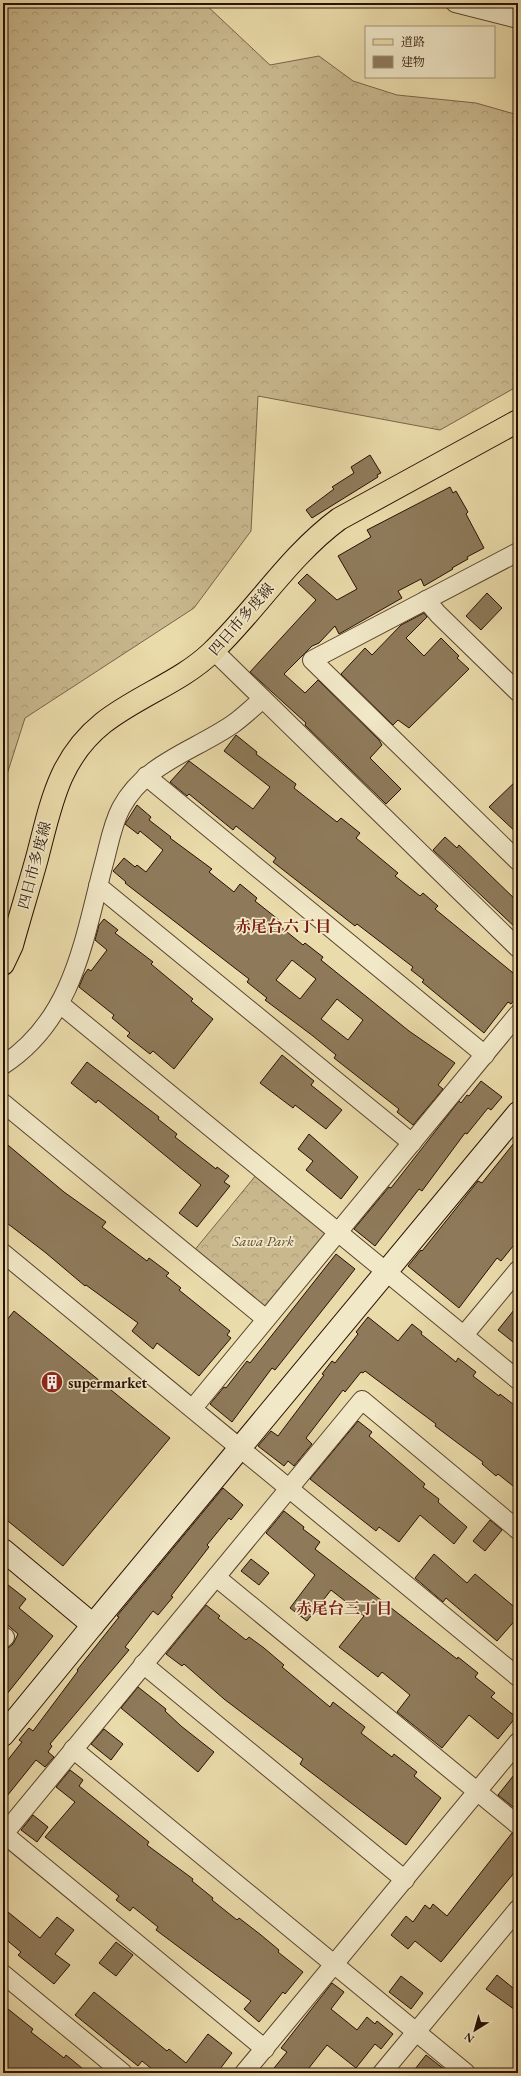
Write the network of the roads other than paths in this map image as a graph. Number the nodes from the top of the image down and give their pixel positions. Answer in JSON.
{"nodes":[{"id":1,"x":455,"y":3,"type":"edge"},
{"id":2,"x":518,"y":20,"type":"edge"},
{"id":3,"x":518,"y":421,"type":"edge"},
{"id":4,"x":518,"y":552,"type":"edge"},
{"id":5,"x":426,"y":600,"type":"junction"},
{"id":6,"x":214,"y":651,"type":"junction"},
{"id":7,"x":518,"y":692,"type":"edge"},
{"id":8,"x":263,"y":699,"type":"junction"},
{"id":9,"x":146,"y":776,"type":"junction"},
{"id":10,"x":518,"y":862,"type":"edge"},
{"id":11,"x":98,"y":886,"type":"junction"},
{"id":12,"x":518,"y":948,"type":"edge"},
{"id":13,"x":3,"y":964,"type":"edge"},
{"id":14,"x":60,"y":1004,"type":"junction"},
{"id":15,"x":518,"y":1014,"type":"edge"},
{"id":16,"x":485,"y":1055,"type":"junction"},
{"id":17,"x":3,"y":1065,"type":"edge"},
{"id":18,"x":3,"y":1103,"type":"edge"},
{"id":19,"x":518,"y":1113,"type":"edge"},
{"id":20,"x":412,"y":1144,"type":"junction"},
{"id":21,"x":339,"y":1232,"type":"junction"},
{"id":22,"x":3,"y":1253,"type":"edge"},
{"id":23,"x":518,"y":1270,"type":"edge"},
{"id":24,"x":387,"y":1272,"type":"junction"},
{"id":25,"x":266,"y":1320,"type":"junction"},
{"id":26,"x":464,"y":1335,"type":"junction"},
{"id":27,"x":518,"y":1380,"type":"edge"},
{"id":28,"x":193,"y":1408,"type":"junction"},
{"id":29,"x":240,"y":1448,"type":"junction"},
{"id":30,"x":290,"y":1488,"type":"junction"},
{"id":31,"x":518,"y":1530,"type":"edge"},
{"id":32,"x":3,"y":1550,"type":"edge"},
{"id":33,"x":216,"y":1577,"type":"junction"},
{"id":34,"x":93,"y":1626,"type":"junction"},
{"id":35,"x":3,"y":1636,"type":"edge"},
{"id":36,"x":3,"y":1639,"type":"edge"},
{"id":37,"x":143,"y":1664,"type":"junction"},
{"id":38,"x":518,"y":1676,"type":"edge"},
{"id":39,"x":3,"y":1735,"type":"edge"},
{"id":40,"x":518,"y":1742,"type":"edge"},
{"id":41,"x":73,"y":1749,"type":"junction"},
{"id":42,"x":477,"y":1792,"type":"junction"},
{"id":43,"x":518,"y":1825,"type":"edge"},
{"id":44,"x":3,"y":1834,"type":"edge"},
{"id":45,"x":405,"y":1880,"type":"junction"},
{"id":46,"x":518,"y":1909,"type":"edge"},
{"id":47,"x":334,"y":1965,"type":"junction"},
{"id":48,"x":3,"y":1974,"type":"edge"},
{"id":49,"x":416,"y":2032,"type":"junction"},
{"id":50,"x":264,"y":2049,"type":"junction"},
{"id":51,"x":123,"y":2073,"type":"edge"},
{"id":52,"x":244,"y":2073,"type":"edge"},
{"id":53,"x":382,"y":2073,"type":"edge"},
{"id":54,"x":466,"y":2073,"type":"edge"}],
"edges":[{"from":1,"to":2,"type":"street"},
{"from":3,"to":6,"type":"main road","name":"四日市多度線"},
{"from":4,"to":5,"type":"street"},
{"from":5,"to":7,"type":"street"},
{"from":5,"to":10,"type":"street"},
{"from":6,"to":8,"type":"street"},
{"from":6,"to":13,"type":"main road","name":"四日市多度線"},
{"from":8,"to":9,"type":"street"},
{"from":8,"to":12,"type":"street"},
{"from":9,"to":11,"type":"street"},
{"from":9,"to":16,"type":"street"},
{"from":11,"to":14,"type":"street"},
{"from":11,"to":20,"type":"street"},
{"from":14,"to":17,"type":"street"},
{"from":14,"to":21,"type":"street"},
{"from":15,"to":16,"type":"street"},
{"from":16,"to":20,"type":"street"},
{"from":18,"to":25,"type":"street"},
{"from":19,"to":24,"type":"street"},
{"from":20,"to":21,"type":"street"},
{"from":21,"to":24,"type":"street"},
{"from":21,"to":25,"type":"street"},
{"from":22,"to":28,"type":"street"},
{"from":23,"to":26,"type":"street"},
{"from":24,"to":26,"type":"street"},
{"from":24,"to":29,"type":"street"},
{"from":25,"to":28,"type":"street"},
{"from":26,"to":27,"type":"street"},
{"from":28,"to":29,"type":"street"},
{"from":29,"to":30,"type":"street"},
{"from":29,"to":34,"type":"street"},
{"from":30,"to":31,"type":"street"},
{"from":30,"to":33,"type":"street"},
{"from":30,"to":38,"type":"street"},
{"from":32,"to":34,"type":"street"},
{"from":33,"to":37,"type":"street"},
{"from":33,"to":42,"type":"street"},
{"from":34,"to":39,"type":"street"},
{"from":35,"to":36,"type":"street"},
{"from":37,"to":41,"type":"street"},
{"from":37,"to":45,"type":"street"},
{"from":40,"to":42,"type":"street"},
{"from":41,"to":44,"type":"street"},
{"from":41,"to":47,"type":"street"},
{"from":42,"to":43,"type":"street"},
{"from":42,"to":45,"type":"street"},
{"from":44,"to":50,"type":"street"},
{"from":45,"to":47,"type":"street"},
{"from":46,"to":49,"type":"street"},
{"from":47,"to":49,"type":"street"},
{"from":47,"to":50,"type":"street"},
{"from":48,"to":51,"type":"street"},
{"from":49,"to":53,"type":"street"},
{"from":49,"to":54,"type":"street"},
{"from":50,"to":52,"type":"street"}]}
